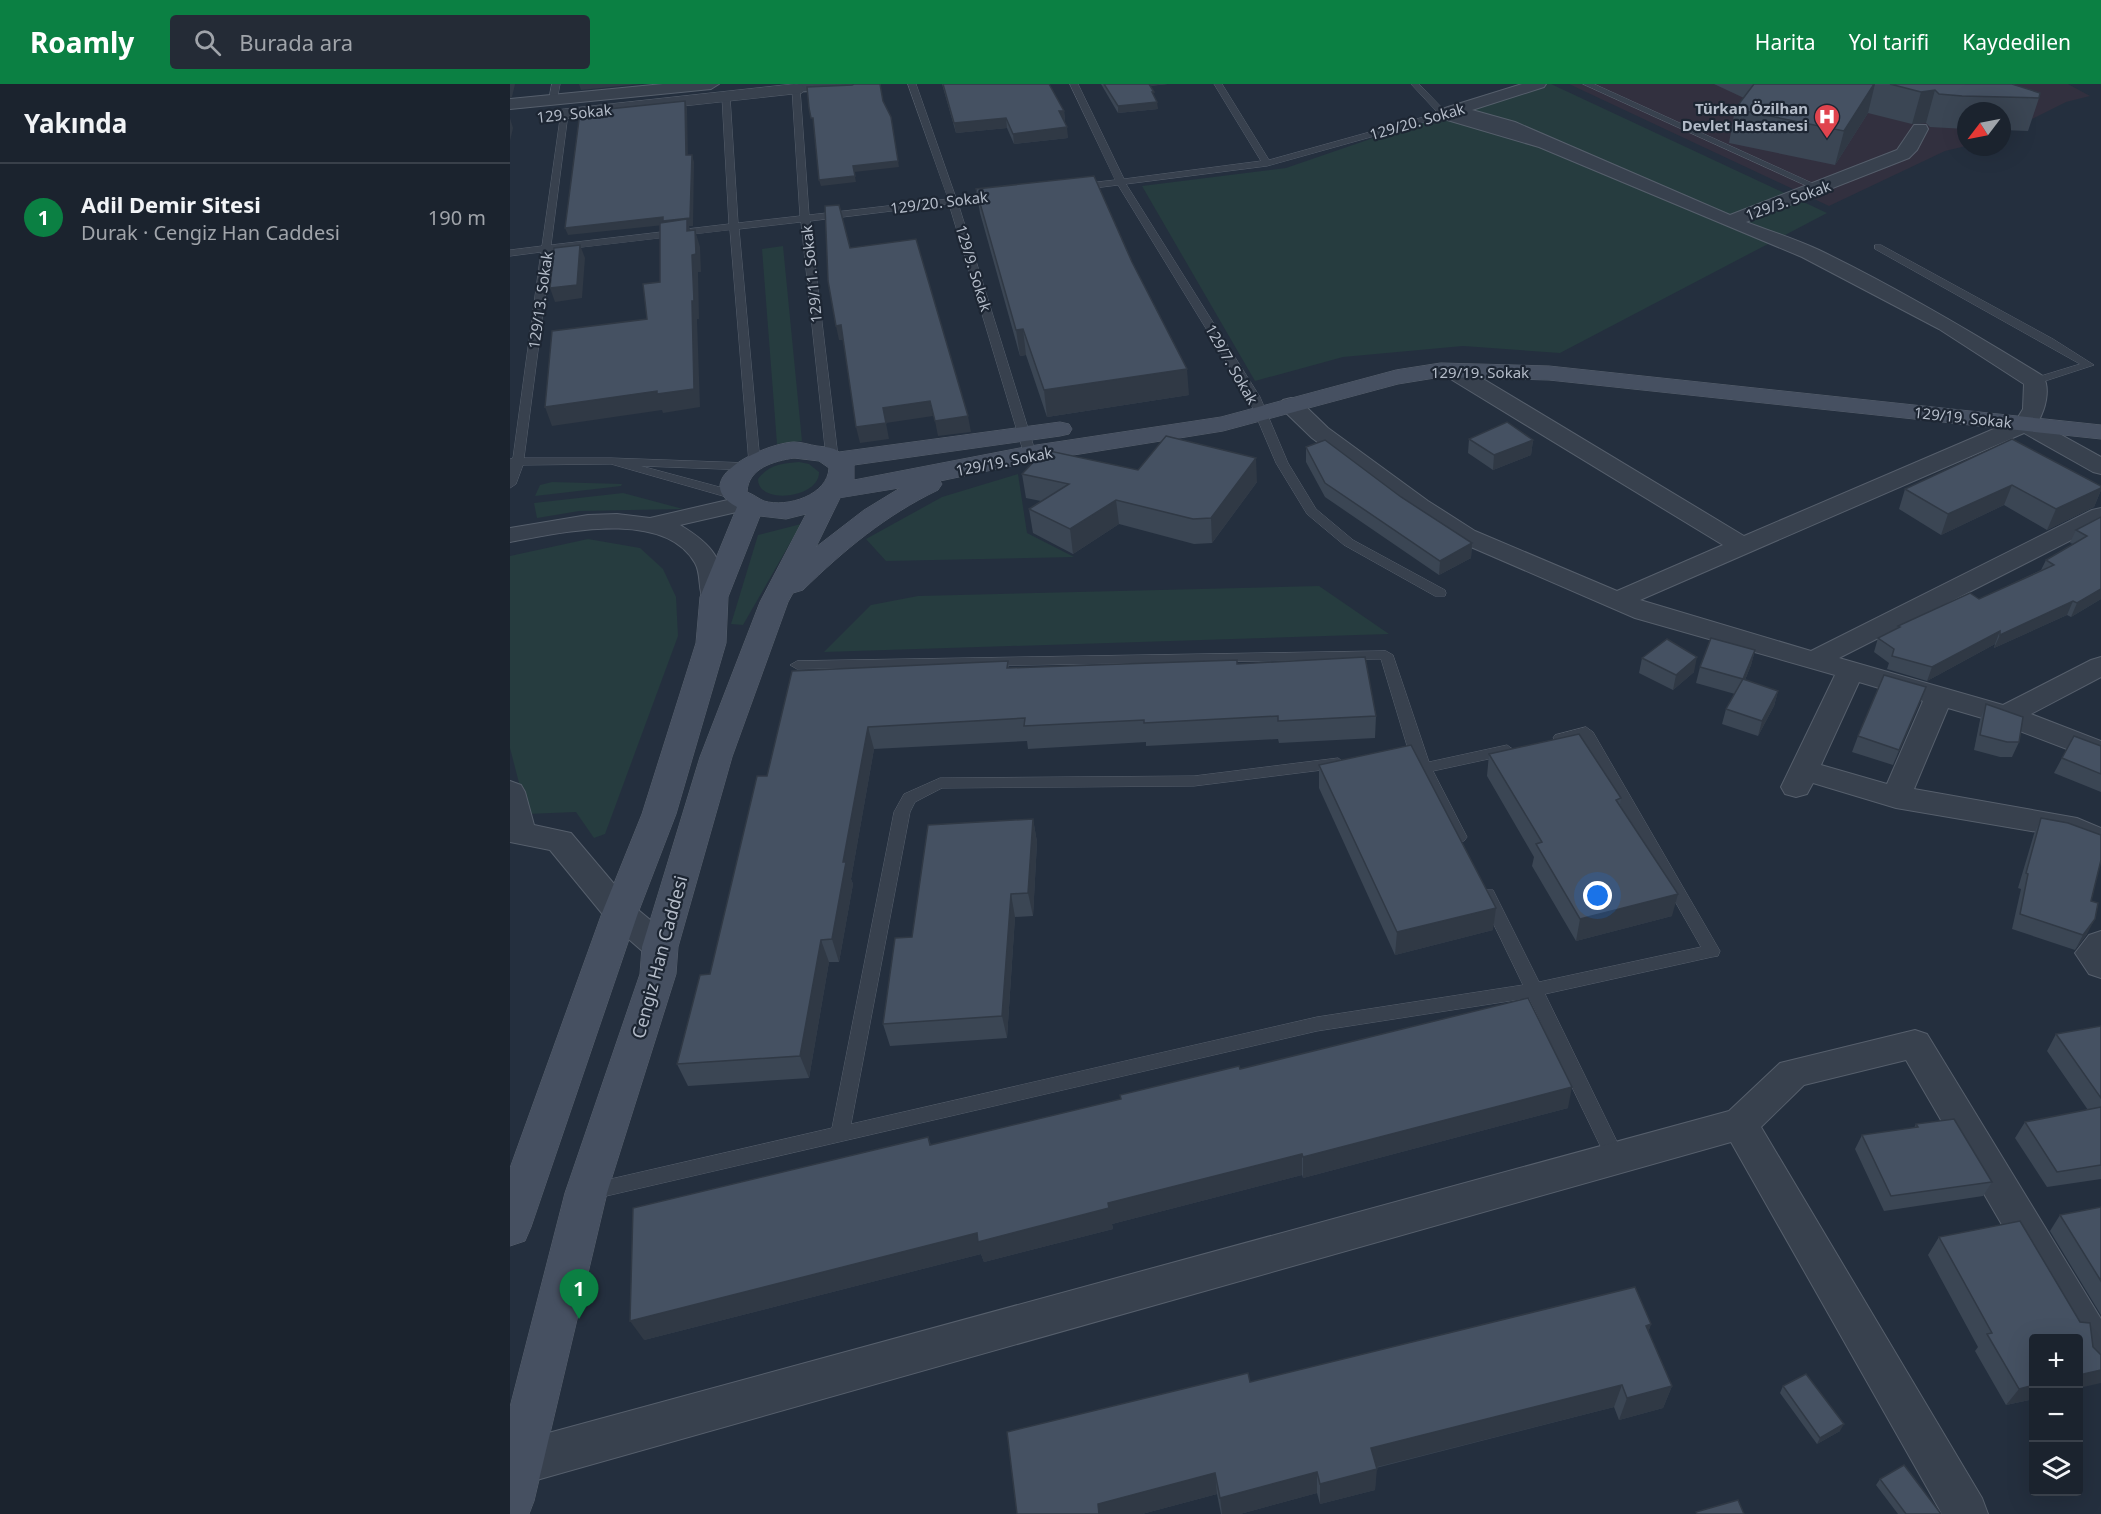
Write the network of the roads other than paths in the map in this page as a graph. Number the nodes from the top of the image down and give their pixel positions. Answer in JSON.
{"nodes":[{"id":1,"x":711,"y":84,"type":"edge"},
{"id":2,"x":854,"y":84,"type":"edge"},
{"id":3,"x":912,"y":84,"type":"edge"},
{"id":4,"x":1074,"y":84,"type":"edge"},
{"id":5,"x":1218,"y":84,"type":"edge"},
{"id":6,"x":1415,"y":84,"type":"edge"},
{"id":7,"x":1538,"y":84,"type":"edge"},
{"id":8,"x":1587,"y":84,"type":"edge"},
{"id":9,"x":796,"y":89,"type":"junction"},
{"id":10,"x":554,"y":92,"type":"edge"},
{"id":11,"x":726,"y":97,"type":"junction"},
{"id":12,"x":510,"y":104,"type":"edge"},
{"id":13,"x":1443,"y":109,"type":"junction"},
{"id":14,"x":564,"y":114,"type":"junction"},
{"id":15,"x":510,"y":120,"type":"edge"},
{"id":16,"x":1920,"y":129,"type":"edge"},
{"id":17,"x":1267,"y":163,"type":"junction"},
{"id":18,"x":1121,"y":182,"type":"junction"},
{"id":19,"x":1065,"y":188,"type":"edge"},
{"id":20,"x":1819,"y":188,"type":"junction"},
{"id":21,"x":1009,"y":194,"type":"edge"},
{"id":22,"x":953,"y":201,"type":"junction"},
{"id":23,"x":805,"y":218,"type":"junction"},
{"id":24,"x":1730,"y":222,"type":"junction"},
{"id":25,"x":734,"y":227,"type":"junction"},
{"id":26,"x":1878,"y":247,"type":"dead end"},
{"id":27,"x":547,"y":249,"type":"junction"},
{"id":28,"x":510,"y":253,"type":"edge"},
{"id":29,"x":1452,"y":370,"type":"junction"},
{"id":30,"x":2035,"y":381,"type":"junction"},
{"id":31,"x":1257,"y":405,"type":"junction"},
{"id":32,"x":1291,"y":405,"type":"junction"},
{"id":33,"x":2101,"y":416,"type":"edge"},
{"id":34,"x":2030,"y":417,"type":"junction"},
{"id":35,"x":2101,"y":432,"type":"edge"},
{"id":36,"x":1027,"y":443,"type":"junction"},
{"id":37,"x":834,"y":458,"type":"junction"},
{"id":38,"x":611,"y":461,"type":"junction"},
{"id":39,"x":514,"y":462,"type":"edge"},
{"id":40,"x":751,"y":464,"type":"junction"},
{"id":41,"x":2101,"y":467,"type":"edge"},
{"id":42,"x":967,"y":468,"type":"junction"},
{"id":43,"x":510,"y":484,"type":"edge"},
{"id":44,"x":830,"y":494,"type":"junction"},
{"id":45,"x":744,"y":501,"type":"junction"},
{"id":46,"x":2101,"y":515,"type":"edge"},
{"id":47,"x":654,"y":524,"type":"junction"},
{"id":48,"x":510,"y":535,"type":"edge"},
{"id":49,"x":1742,"y":546,"type":"junction"},
{"id":50,"x":1440,"y":593,"type":"dead end"},
{"id":51,"x":714,"y":597,"type":"junction"},
{"id":52,"x":1616,"y":601,"type":"junction"},
{"id":53,"x":774,"y":602,"type":"junction"},
{"id":54,"x":1814,"y":660,"type":"junction"},
{"id":55,"x":797,"y":665,"type":"dead end"},
{"id":56,"x":2101,"y":666,"type":"edge"},
{"id":57,"x":1851,"y":670,"type":"junction"},
{"id":58,"x":1939,"y":696,"type":"junction"},
{"id":59,"x":2006,"y":715,"type":"junction"},
{"id":60,"x":1540,"y":743,"type":"edge"},
{"id":61,"x":1517,"y":748,"type":"edge"},
{"id":62,"x":2101,"y":752,"type":"edge"},
{"id":63,"x":1417,"y":753,"type":"junction"},
{"id":64,"x":1382,"y":757,"type":"edge"},
{"id":65,"x":1358,"y":760,"type":"edge"},
{"id":66,"x":1425,"y":768,"type":"junction"},
{"id":67,"x":510,"y":792,"type":"edge"},
{"id":68,"x":1896,"y":797,"type":"junction"},
{"id":69,"x":516,"y":835,"type":"edge"},
{"id":70,"x":2101,"y":840,"type":"edge"},
{"id":71,"x":1467,"y":853,"type":"edge"},
{"id":72,"x":1482,"y":885,"type":"edge"},
{"id":73,"x":620,"y":913,"type":"junction"},
{"id":74,"x":2101,"y":944,"type":"edge"},
{"id":75,"x":660,"y":947,"type":"junction"},
{"id":76,"x":2101,"y":965,"type":"edge"},
{"id":77,"x":1534,"y":990,"type":"junction"},
{"id":78,"x":1740,"y":1124,"type":"junction"},
{"id":79,"x":840,"y":1134,"type":"junction"},
{"id":80,"x":1616,"y":1158,"type":"junction"},
{"id":81,"x":586,"y":1193,"type":"junction"},
{"id":82,"x":510,"y":1227,"type":"edge"},
{"id":83,"x":2101,"y":1357,"type":"edge"},
{"id":84,"x":515,"y":1482,"type":"edge"},
{"id":85,"x":1966,"y":1514,"type":"edge"}],
"edges":[{"from":1,"to":10,"type":"street","name":"129. Sokak"},
{"from":2,"to":9,"type":"street","name":"129. Sokak"},
{"from":3,"to":22,"type":"lane","name":"129/9. Sokak"},
{"from":4,"to":18,"type":"lane","name":"129/7. Sokak"},
{"from":5,"to":17,"type":"lane"},
{"from":6,"to":13,"type":"lane"},
{"from":7,"to":13,"type":"street","name":"129/20. Sokak"},
{"from":8,"to":20,"type":"lane"},
{"from":9,"to":11,"type":"street","name":"129. Sokak"},
{"from":9,"to":23,"type":"lane","name":"129/11. Sokak"},
{"from":10,"to":12,"type":"street","name":"129. Sokak"},
{"from":11,"to":14,"type":"street","name":"129. Sokak"},
{"from":11,"to":25,"type":"lane"},
{"from":13,"to":17,"type":"lane","name":"129/20. Sokak"},
{"from":13,"to":24,"type":"street","name":"129/3. Sokak"},
{"from":14,"to":15,"type":"street","name":"129. Sokak"},
{"from":14,"to":27,"type":"lane","name":"129/13. Sokak"},
{"from":16,"to":20,"type":"street","name":"129/3. Sokak"},
{"from":17,"to":18,"type":"lane","name":"129/20. Sokak"},
{"from":18,"to":19,"type":"lane","name":"129/20. Sokak"},
{"from":18,"to":31,"type":"lane","name":"129/7. Sokak"},
{"from":20,"to":24,"type":"street","name":"129/3. Sokak"},
{"from":21,"to":22,"type":"lane","name":"129/20. Sokak"},
{"from":22,"to":23,"type":"lane","name":"129/20. Sokak"},
{"from":22,"to":36,"type":"lane","name":"129/9. Sokak"},
{"from":23,"to":25,"type":"lane","name":"129/20. Sokak"},
{"from":23,"to":37,"type":"lane","name":"129/11. Sokak"},
{"from":24,"to":30,"type":"street"},
{"from":25,"to":27,"type":"lane","name":"129/20. Sokak"},
{"from":25,"to":40,"type":"lane"},
{"from":26,"to":30,"type":"lane"},
{"from":27,"to":28,"type":"lane","name":"129/20. Sokak"},
{"from":27,"to":39,"type":"lane","name":"129/13. Sokak"},
{"from":29,"to":32,"type":"main road","name":"129/19. Sokak"},
{"from":29,"to":34,"type":"main road","name":"129/19. Sokak"},
{"from":29,"to":49,"type":"street"},
{"from":30,"to":34,"type":"street"},
{"from":31,"to":32,"type":"main road","name":"129/19. Sokak"},
{"from":31,"to":34,"type":"main road","name":"129/19. Sokak"},
{"from":31,"to":36,"type":"main road","name":"129/19. Sokak"},
{"from":31,"to":50,"type":"lane","name":"129/7. Sokak"},
{"from":32,"to":52,"type":"street"},
{"from":33,"to":34,"type":"main road","name":"129/19. Sokak"},
{"from":34,"to":35,"type":"main road","name":"129/19. Sokak"},
{"from":34,"to":41,"type":"street"},
{"from":34,"to":49,"type":"street"},
{"from":36,"to":37,"type":"main road","name":"129/19. Sokak"},
{"from":36,"to":42,"type":"main road","name":"129/19. Sokak"},
{"from":37,"to":40,"type":"main road"},
{"from":37,"to":44,"type":"main road","name":"Cengiz Han Caddesi"},
{"from":38,"to":39,"type":"lane"},
{"from":38,"to":40,"type":"lane"},
{"from":38,"to":45,"type":"lane"},
{"from":39,"to":43,"type":"lane","name":"129/13. Sokak"},
{"from":40,"to":45,"type":"main road"},
{"from":42,"to":44,"type":"main road","name":"129/19. Sokak"},
{"from":42,"to":53,"type":"main road"},
{"from":44,"to":45,"type":"main road","name":"129/19. Sokak"},
{"from":44,"to":53,"type":"main road","name":"Cengiz Han Caddesi"},
{"from":45,"to":47,"type":"street"},
{"from":45,"to":51,"type":"main road"},
{"from":46,"to":54,"type":"street"},
{"from":47,"to":48,"type":"street"},
{"from":47,"to":51,"type":"street"},
{"from":49,"to":52,"type":"street"},
{"from":51,"to":73,"type":"main road"},
{"from":52,"to":54,"type":"street"},
{"from":53,"to":75,"type":"main road","name":"Cengiz Han Caddesi"},
{"from":54,"to":57,"type":"street"},
{"from":55,"to":63,"type":"lane"},
{"from":56,"to":59,"type":"street"},
{"from":57,"to":58,"type":"street"},
{"from":57,"to":68,"type":"street"},
{"from":58,"to":59,"type":"street"},
{"from":58,"to":68,"type":"street"},
{"from":59,"to":62,"type":"street"},
{"from":60,"to":77,"type":"lane"},
{"from":61,"to":66,"type":"lane"},
{"from":63,"to":64,"type":"lane"},
{"from":63,"to":66,"type":"lane"},
{"from":65,"to":79,"type":"lane"},
{"from":66,"to":71,"type":"lane"},
{"from":67,"to":69,"type":"street"},
{"from":68,"to":70,"type":"street"},
{"from":69,"to":73,"type":"street"},
{"from":72,"to":77,"type":"lane"},
{"from":73,"to":75,"type":"street"},
{"from":73,"to":82,"type":"main road"},
{"from":74,"to":76,"type":"street"},
{"from":75,"to":81,"type":"main road","name":"Cengiz Han Caddesi"},
{"from":77,"to":79,"type":"lane"},
{"from":77,"to":80,"type":"lane"},
{"from":78,"to":80,"type":"street"},
{"from":78,"to":83,"type":"street"},
{"from":78,"to":85,"type":"street"},
{"from":79,"to":81,"type":"lane"},
{"from":80,"to":84,"type":"street"},
{"from":81,"to":84,"type":"main road","name":"Cengiz Han Caddesi"}]}
